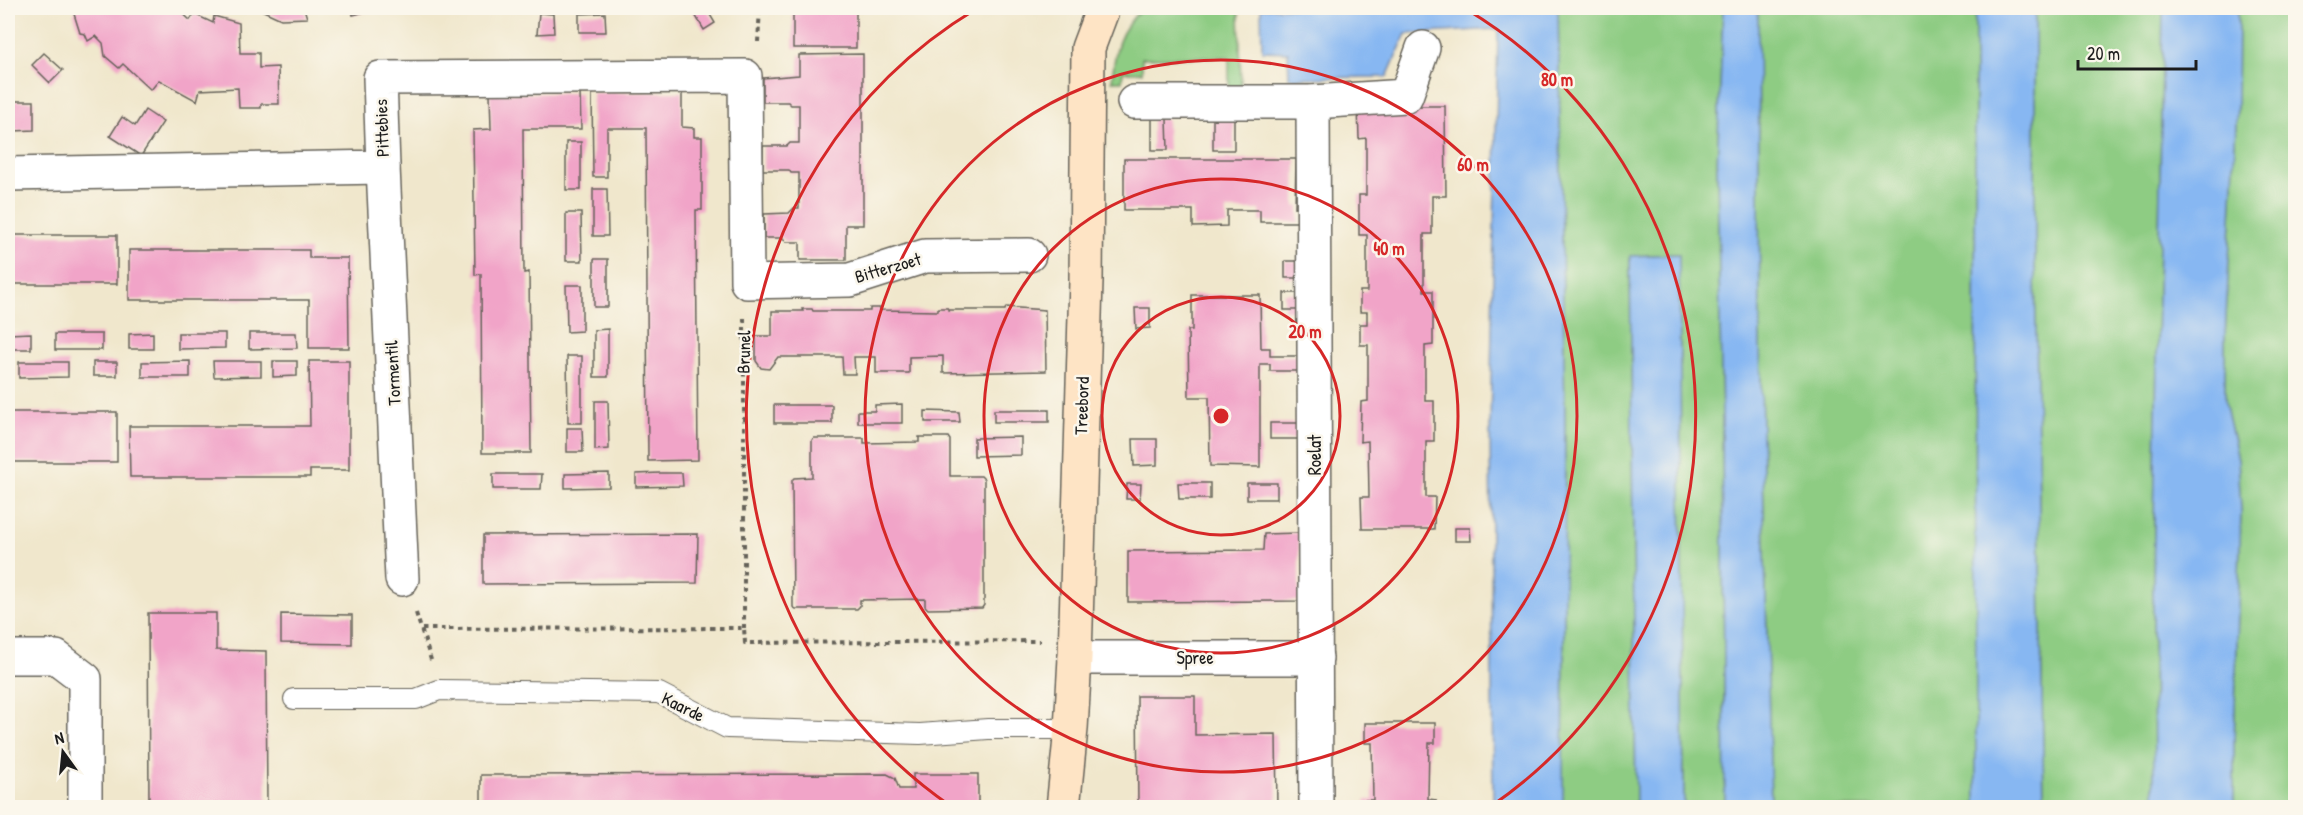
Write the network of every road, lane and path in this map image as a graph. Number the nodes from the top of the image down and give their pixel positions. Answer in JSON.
{"nodes":[{"id":1,"x":1103,"y":8,"type":"edge"},
{"id":2,"x":1423,"y":48,"type":"dead end"},
{"id":3,"x":1134,"y":102,"type":"dead end"},
{"id":4,"x":1313,"y":102,"type":"junction"},
{"id":5,"x":383,"y":167,"type":"junction"},
{"id":6,"x":8,"y":174,"type":"edge"},
{"id":7,"x":1029,"y":255,"type":"dead end"},
{"id":8,"x":747,"y":282,"type":"junction"},
{"id":9,"x":402,"y":579,"type":"dead end"},
{"id":10,"x":744,"y":628,"type":"junction"},
{"id":11,"x":422,"y":629,"type":"dead end"},
{"id":12,"x":1075,"y":649,"type":"junction"},
{"id":13,"x":8,"y":657,"type":"edge"},
{"id":14,"x":1316,"y":658,"type":"junction"},
{"id":15,"x":294,"y":699,"type":"dead end"},
{"id":16,"x":1071,"y":729,"type":"junction"},
{"id":17,"x":85,"y":807,"type":"edge"},
{"id":18,"x":1063,"y":807,"type":"edge"},
{"id":19,"x":1316,"y":807,"type":"edge"}],
"edges":[{"from":1,"to":12,"type":"street","name":"Treebord"},
{"from":2,"to":4,"type":"street"},
{"from":3,"to":4,"type":"street"},
{"from":4,"to":14,"type":"street","name":"Roelat"},
{"from":5,"to":6,"type":"street","name":"Pittebies"},
{"from":5,"to":8,"type":"street","name":"Pittebies"},
{"from":5,"to":9,"type":"street","name":"Tormentil"},
{"from":7,"to":8,"type":"street","name":"Bitterzoet"},
{"from":8,"to":10,"type":"path","name":"Brunel"},
{"from":10,"to":11,"type":"path"},
{"from":10,"to":12,"type":"path"},
{"from":12,"to":14,"type":"street","name":"Spree"},
{"from":12,"to":16,"type":"street","name":"Treebord"},
{"from":13,"to":17,"type":"street"},
{"from":14,"to":19,"type":"street","name":"Roelat"},
{"from":15,"to":16,"type":"lane","name":"Kaarde"},
{"from":16,"to":18,"type":"street","name":"Treebord"}]}
